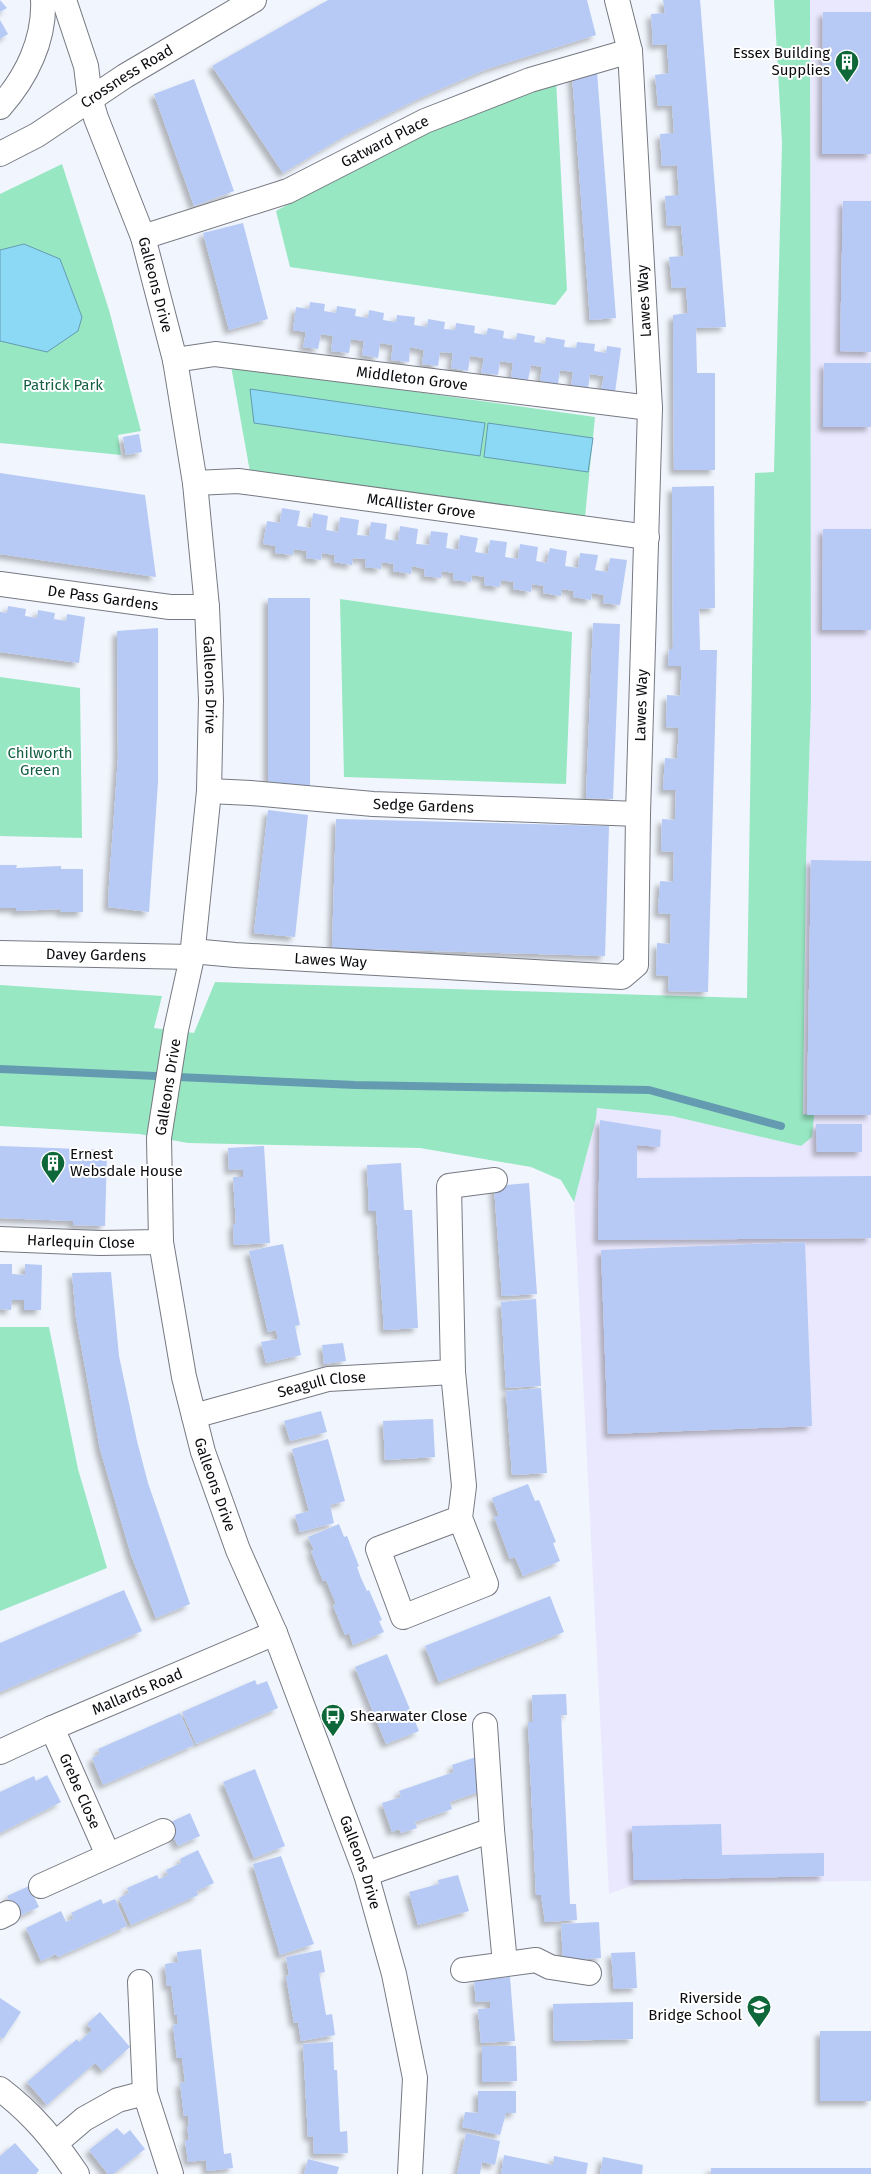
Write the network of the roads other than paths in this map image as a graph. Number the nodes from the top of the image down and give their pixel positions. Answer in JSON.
{"nodes":[{"id":1,"x":43,"y":0,"type":"edge"},
{"id":2,"x":64,"y":0,"type":"edge"},
{"id":3,"x":254,"y":0,"type":"edge"},
{"id":4,"x":617,"y":0,"type":"edge"},
{"id":5,"x":630,"y":51,"type":"junction"},
{"id":6,"x":90,"y":98,"type":"junction"},
{"id":7,"x":0,"y":107,"type":"edge"},
{"id":8,"x":0,"y":154,"type":"edge"},
{"id":9,"x":143,"y":237,"type":"junction"},
{"id":10,"x":175,"y":360,"type":"junction"},
{"id":11,"x":650,"y":408,"type":"junction"},
{"id":12,"x":195,"y":483,"type":"junction"},
{"id":13,"x":647,"y":537,"type":"junction"},
{"id":14,"x":0,"y":584,"type":"edge"},
{"id":15,"x":207,"y":607,"type":"junction"},
{"id":16,"x":209,"y":791,"type":"junction"},
{"id":17,"x":638,"y":814,"type":"junction"},
{"id":18,"x":0,"y":953,"type":"edge"},
{"id":19,"x":192,"y":954,"type":"junction"},
{"id":20,"x":496,"y":1180,"type":"dead end"},
{"id":21,"x":0,"y":1238,"type":"edge"},
{"id":22,"x":162,"y":1242,"type":"junction"},
{"id":23,"x":453,"y":1372,"type":"junction"},
{"id":24,"x":194,"y":1416,"type":"junction"},
{"id":25,"x":460,"y":1518,"type":"junction"},
{"id":26,"x":275,"y":1633,"type":"junction"},
{"id":27,"x":485,"y":1726,"type":"dead end"},
{"id":28,"x":52,"y":1728,"type":"junction"},
{"id":29,"x":0,"y":1752,"type":"edge"},
{"id":30,"x":492,"y":1830,"type":"junction"},
{"id":31,"x":163,"y":1831,"type":"dead end"},
{"id":32,"x":108,"y":1855,"type":"junction"},
{"id":33,"x":366,"y":1874,"type":"junction"},
{"id":34,"x":41,"y":1886,"type":"dead end"},
{"id":35,"x":505,"y":1963,"type":"junction"},
{"id":36,"x":463,"y":1970,"type":"dead end"},
{"id":37,"x":589,"y":1973,"type":"dead end"},
{"id":38,"x":140,"y":1982,"type":"dead end"},
{"id":39,"x":0,"y":2089,"type":"edge"},
{"id":40,"x":145,"y":2093,"type":"junction"},
{"id":41,"x":56,"y":2143,"type":"junction"},
{"id":42,"x":77,"y":2174,"type":"edge"},
{"id":43,"x":171,"y":2174,"type":"edge"},
{"id":44,"x":410,"y":2174,"type":"edge"}],
"edges":[{"from":1,"to":7,"type":"street"},
{"from":2,"to":6,"type":"street","name":"Galleons Drive"},
{"from":3,"to":6,"type":"street","name":"Crossness Road"},
{"from":4,"to":5,"type":"street","name":"Lawes Way"},
{"from":5,"to":9,"type":"street","name":"Gatward Place"},
{"from":5,"to":11,"type":"street","name":"Lawes Way"},
{"from":6,"to":8,"type":"street","name":"Crossness Road"},
{"from":6,"to":9,"type":"street","name":"Galleons Drive"},
{"from":9,"to":10,"type":"street","name":"Galleons Drive"},
{"from":10,"to":11,"type":"street","name":"Middleton Grove"},
{"from":10,"to":12,"type":"street","name":"Galleons Drive"},
{"from":11,"to":13,"type":"street","name":"Lawes Way"},
{"from":12,"to":13,"type":"street","name":"McAllister Grove"},
{"from":12,"to":15,"type":"street","name":"Galleons Drive"},
{"from":13,"to":17,"type":"street","name":"Lawes Way"},
{"from":14,"to":15,"type":"street","name":"De Pass Gardens"},
{"from":15,"to":16,"type":"street","name":"Galleons Drive"},
{"from":16,"to":17,"type":"street","name":"Sedge Gardens"},
{"from":16,"to":19,"type":"street","name":"Galleons Drive"},
{"from":17,"to":19,"type":"street","name":"Lawes Way"},
{"from":18,"to":19,"type":"street","name":"Davey Gardens"},
{"from":19,"to":22,"type":"street","name":"Galleons Drive"},
{"from":20,"to":23,"type":"street"},
{"from":21,"to":22,"type":"street","name":"Harlequin Close"},
{"from":22,"to":24,"type":"street","name":"Galleons Drive"},
{"from":23,"to":24,"type":"street","name":"Seagull Close"},
{"from":23,"to":25,"type":"street"},
{"from":24,"to":26,"type":"street","name":"Galleons Drive"},
{"from":25,"to":25,"type":"street"},
{"from":26,"to":28,"type":"street","name":"Mallards Road"},
{"from":26,"to":33,"type":"street","name":"Galleons Drive"},
{"from":27,"to":30,"type":"street"},
{"from":28,"to":29,"type":"street","name":"Mallards Road"},
{"from":28,"to":32,"type":"street","name":"Grebe Close"},
{"from":30,"to":33,"type":"street"},
{"from":30,"to":35,"type":"street"},
{"from":31,"to":32,"type":"street"},
{"from":32,"to":34,"type":"street"},
{"from":33,"to":44,"type":"street","name":"Galleons Drive"},
{"from":35,"to":36,"type":"street"},
{"from":35,"to":37,"type":"street"},
{"from":38,"to":40,"type":"street"},
{"from":39,"to":41,"type":"street"},
{"from":40,"to":41,"type":"street"},
{"from":40,"to":43,"type":"street"},
{"from":41,"to":42,"type":"street"}]}
